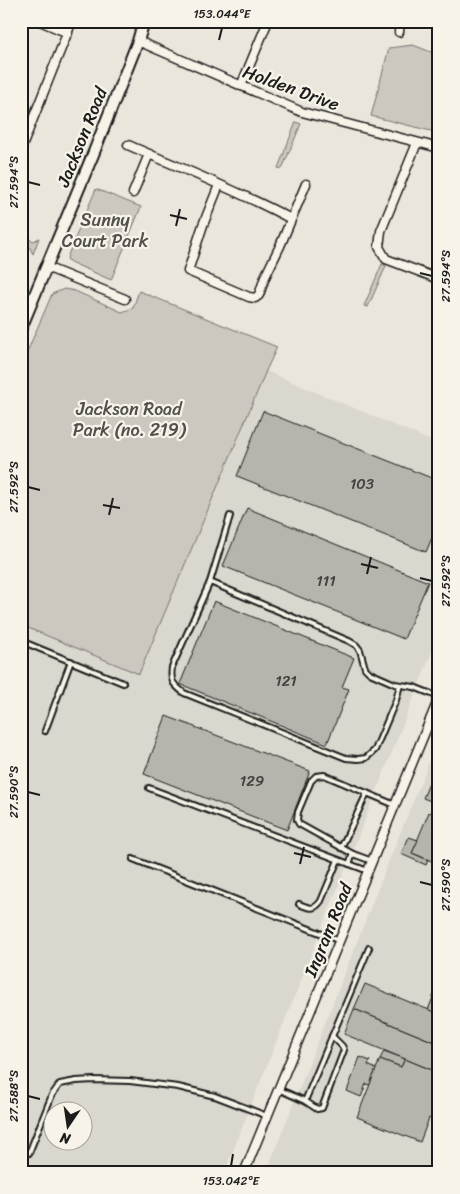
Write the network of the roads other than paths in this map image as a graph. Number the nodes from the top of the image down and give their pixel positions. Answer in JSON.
{"nodes":[{"id":1,"x":40,"y":21,"type":"edge"},
{"id":2,"x":72,"y":21,"type":"edge"},
{"id":3,"x":144,"y":21,"type":"edge"},
{"id":4,"x":149,"y":21,"type":"edge"},
{"id":5,"x":268,"y":21,"type":"edge"},
{"id":6,"x":400,"y":21,"type":"edge"},
{"id":7,"x":68,"y":32,"type":"junction"},
{"id":8,"x":399,"y":32,"type":"dead end"},
{"id":9,"x":138,"y":41,"type":"junction"},
{"id":10,"x":241,"y":86,"type":"junction"},
{"id":11,"x":417,"y":143,"type":"junction"},
{"id":12,"x":128,"y":145,"type":"dead end"},
{"id":13,"x":439,"y":148,"type":"edge"},
{"id":14,"x":21,"y":149,"type":"edge"},
{"id":15,"x":149,"y":154,"type":"junction"},
{"id":16,"x":306,"y":184,"type":"dead end"},
{"id":17,"x":219,"y":185,"type":"junction"},
{"id":18,"x":133,"y":193,"type":"dead end"},
{"id":19,"x":291,"y":219,"type":"junction"},
{"id":20,"x":46,"y":267,"type":"junction"},
{"id":21,"x":439,"y":279,"type":"edge"},
{"id":22,"x":124,"y":299,"type":"dead end"},
{"id":23,"x":21,"y":328,"type":"edge"},
{"id":24,"x":230,"y":516,"type":"dead end"},
{"id":25,"x":210,"y":582,"type":"junction"},
{"id":26,"x":21,"y":641,"type":"edge"},
{"id":27,"x":71,"y":662,"type":"junction"},
{"id":28,"x":123,"y":683,"type":"dead end"},
{"id":29,"x":400,"y":685,"type":"junction"},
{"id":30,"x":439,"y":698,"type":"edge"},
{"id":31,"x":45,"y":732,"type":"dead end"},
{"id":32,"x":149,"y":788,"type":"dead end"},
{"id":33,"x":367,"y":793,"type":"junction"},
{"id":34,"x":395,"y":805,"type":"junction"},
{"id":35,"x":341,"y":848,"type":"junction"},
{"id":36,"x":353,"y":854,"type":"junction"},
{"id":37,"x":133,"y":859,"type":"dead end"},
{"id":38,"x":338,"y":860,"type":"junction"},
{"id":39,"x":372,"y":861,"type":"junction"},
{"id":40,"x":349,"y":864,"type":"junction"},
{"id":41,"x":368,"y":871,"type":"junction"},
{"id":42,"x":298,"y":904,"type":"dead end"},
{"id":43,"x":340,"y":941,"type":"junction"},
{"id":44,"x":369,"y":948,"type":"dead end"},
{"id":45,"x":332,"y":1036,"type":"junction"},
{"id":46,"x":278,"y":1090,"type":"junction"},
{"id":47,"x":305,"y":1101,"type":"junction"},
{"id":48,"x":267,"y":1116,"type":"junction"},
{"id":49,"x":29,"y":1153,"type":"dead end"},
{"id":50,"x":244,"y":1173,"type":"edge"}],
"edges":[{"from":1,"to":7,"type":"street"},
{"from":2,"to":7,"type":"street"},
{"from":3,"to":9,"type":"street","name":"Jackson Road"},
{"from":4,"to":9,"type":"street","name":"Jackson Road"},
{"from":5,"to":10,"type":"street"},
{"from":6,"to":8,"type":"street"},
{"from":7,"to":14,"type":"street"},
{"from":9,"to":10,"type":"street","name":"Holden Drive"},
{"from":9,"to":20,"type":"street","name":"Jackson Road"},
{"from":10,"to":11,"type":"street","name":"Holden Drive"},
{"from":11,"to":13,"type":"street","name":"Holden Drive"},
{"from":11,"to":21,"type":"street"},
{"from":12,"to":15,"type":"street"},
{"from":15,"to":17,"type":"street"},
{"from":15,"to":18,"type":"street"},
{"from":16,"to":19,"type":"street"},
{"from":17,"to":19,"type":"street"},
{"from":17,"to":19,"type":"street"},
{"from":20,"to":22,"type":"street"},
{"from":20,"to":23,"type":"street","name":"Jackson Road"},
{"from":24,"to":25,"type":"lane"},
{"from":25,"to":29,"type":"lane"},
{"from":25,"to":29,"type":"lane"},
{"from":26,"to":27,"type":"lane"},
{"from":27,"to":28,"type":"lane"},
{"from":27,"to":31,"type":"lane"},
{"from":29,"to":30,"type":"lane"},
{"from":30,"to":34,"type":"street","name":"Ingram Road"},
{"from":32,"to":38,"type":"lane"},
{"from":33,"to":34,"type":"lane"},
{"from":33,"to":35,"type":"lane"},
{"from":33,"to":35,"type":"lane"},
{"from":34,"to":39,"type":"street","name":"Ingram Road"},
{"from":35,"to":36,"type":"lane"},
{"from":36,"to":39,"type":"lane"},
{"from":36,"to":40,"type":"lane"},
{"from":37,"to":43,"type":"lane"},
{"from":38,"to":40,"type":"lane"},
{"from":38,"to":42,"type":"lane"},
{"from":39,"to":41,"type":"street","name":"Ingram Road"},
{"from":40,"to":41,"type":"lane"},
{"from":41,"to":43,"type":"street","name":"Ingram Road"},
{"from":43,"to":46,"type":"street","name":"Ingram Road"},
{"from":44,"to":45,"type":"lane"},
{"from":45,"to":47,"type":"lane"},
{"from":45,"to":47,"type":"lane"},
{"from":46,"to":47,"type":"lane"},
{"from":46,"to":48,"type":"street","name":"Ingram Road"},
{"from":48,"to":49,"type":"lane"},
{"from":48,"to":50,"type":"street","name":"Ingram Road"}]}
